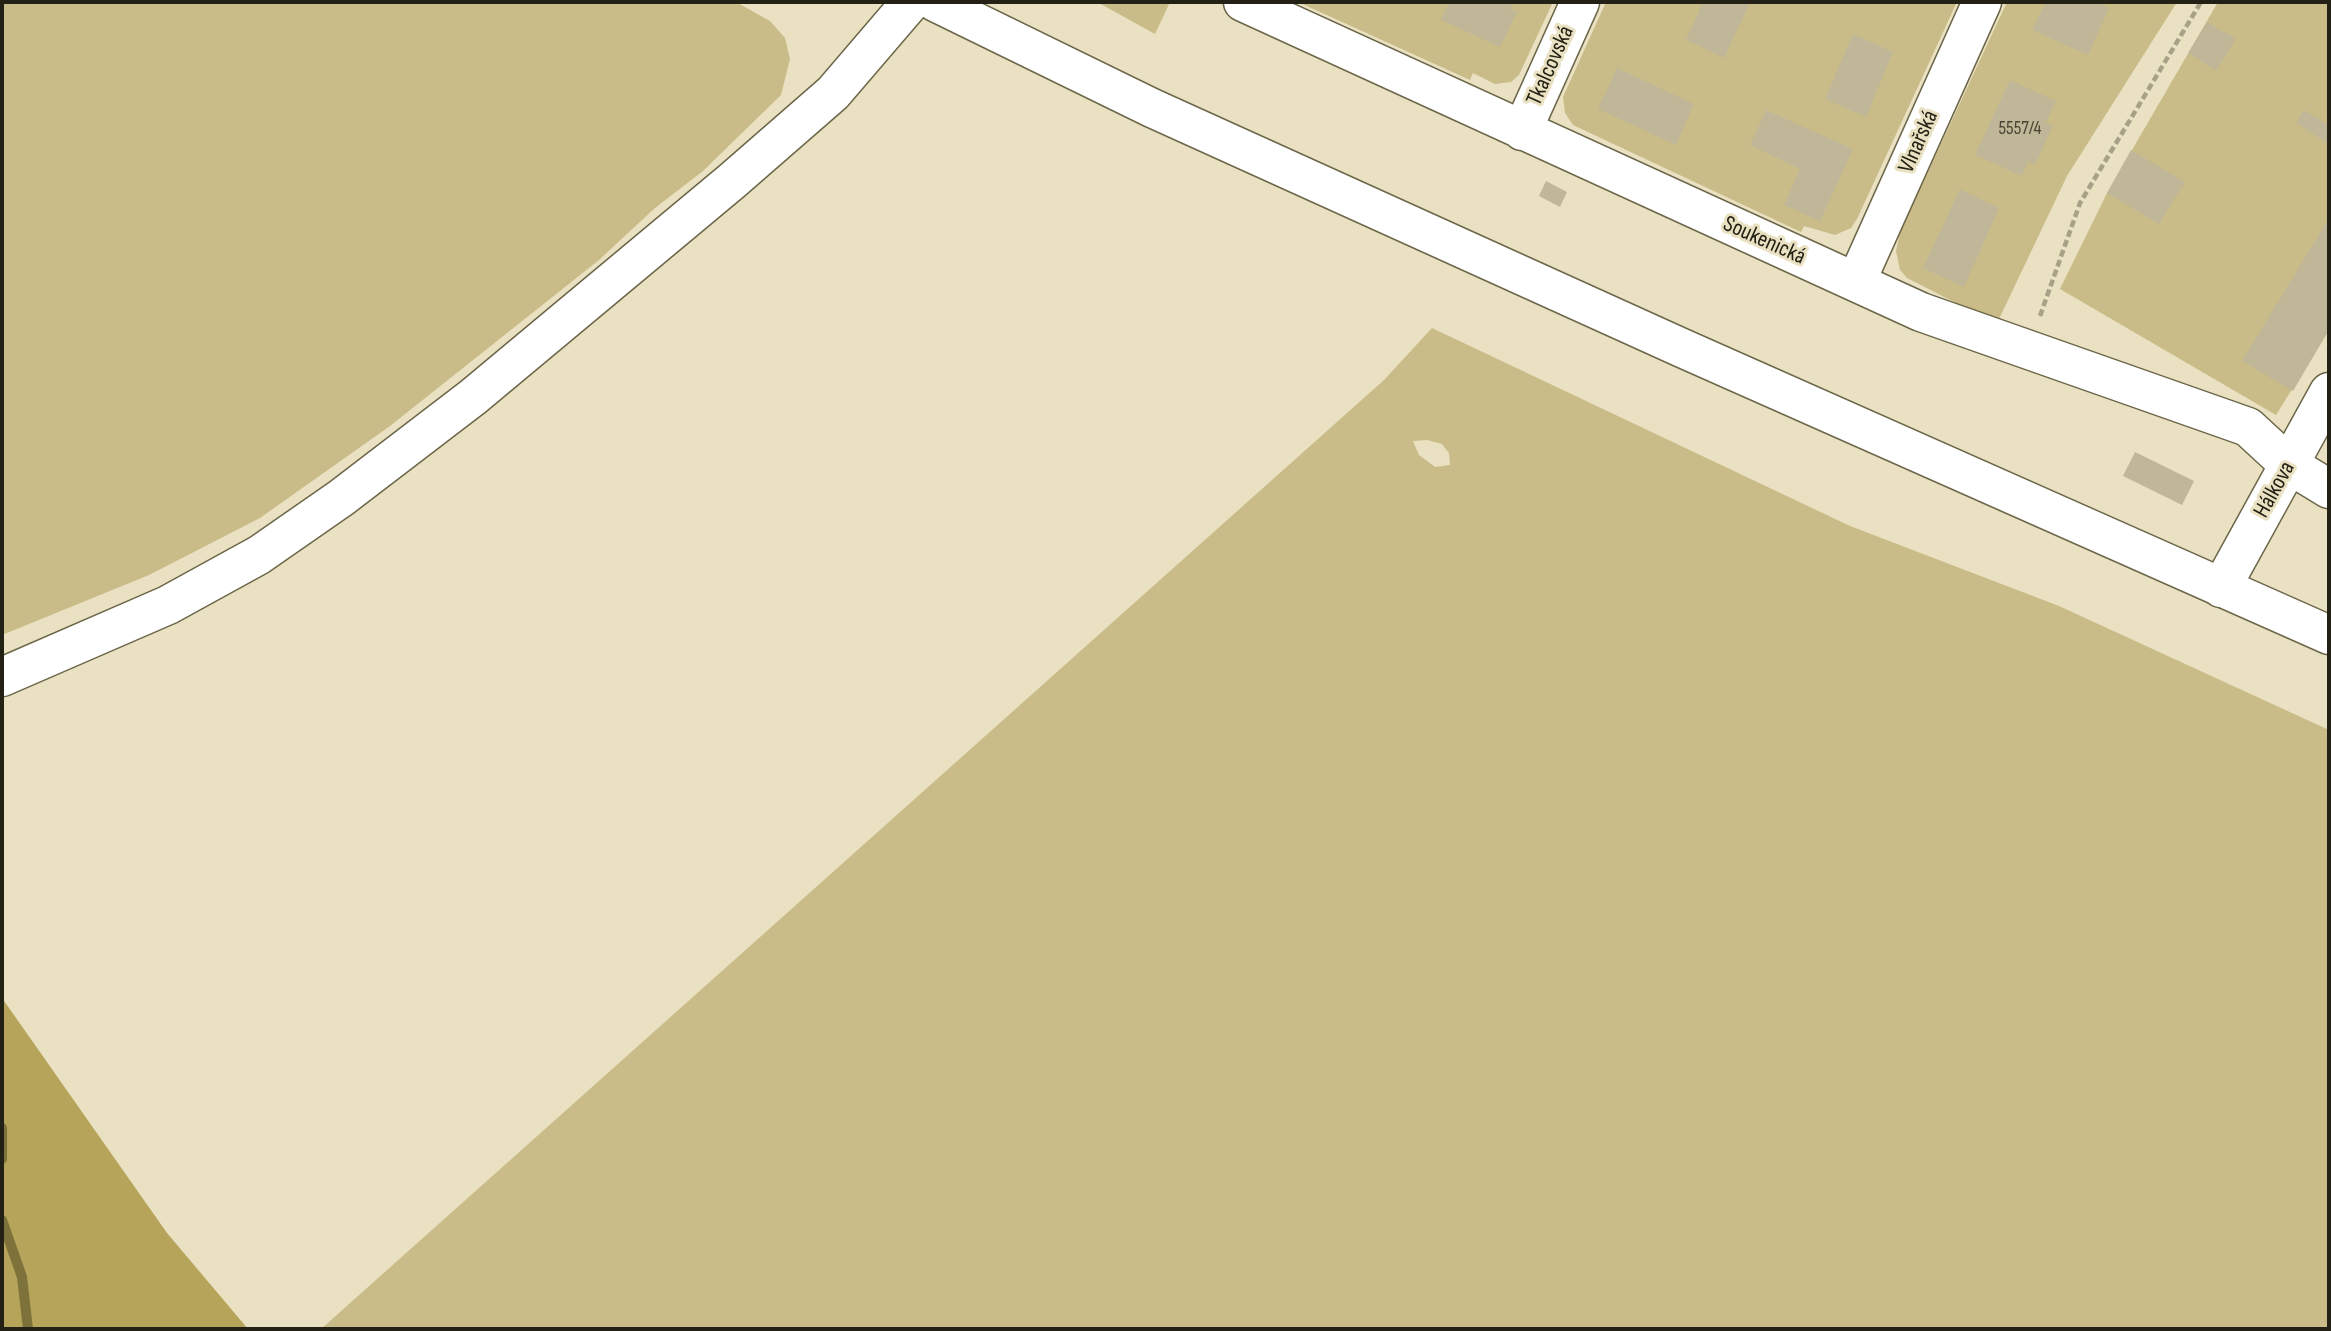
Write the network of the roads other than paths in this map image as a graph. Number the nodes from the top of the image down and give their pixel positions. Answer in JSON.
{"nodes":[{"id":1,"x":911,"y":2,"type":"edge"},
{"id":2,"x":935,"y":2,"type":"edge"},
{"id":3,"x":1243,"y":2,"type":"edge"},
{"id":4,"x":1580,"y":2,"type":"edge"},
{"id":5,"x":1982,"y":2,"type":"edge"},
{"id":6,"x":1522,"y":131,"type":"junction"},
{"id":7,"x":1856,"y":282,"type":"junction"},
{"id":8,"x":2329,"y":392,"type":"edge"},
{"id":9,"x":2288,"y":464,"type":"junction"},
{"id":10,"x":2329,"y":489,"type":"edge"},
{"id":11,"x":2221,"y":589,"type":"junction"},
{"id":12,"x":2329,"y":635,"type":"edge"},
{"id":13,"x":2,"y":677,"type":"edge"}],
"edges":[{"from":1,"to":13,"type":"street"},
{"from":2,"to":11,"type":"street"},
{"from":3,"to":6,"type":"street","name":"Soukenická"},
{"from":4,"to":6,"type":"street","name":"Tkalcovská"},
{"from":5,"to":7,"type":"street","name":"Vlnařská"},
{"from":6,"to":7,"type":"street","name":"Soukenická"},
{"from":7,"to":9,"type":"street","name":"Soukenická"},
{"from":8,"to":9,"type":"street","name":"Hálkova"},
{"from":9,"to":10,"type":"street","name":"Soukenická"},
{"from":9,"to":11,"type":"street","name":"Hálkova"},
{"from":11,"to":12,"type":"street"}]}
